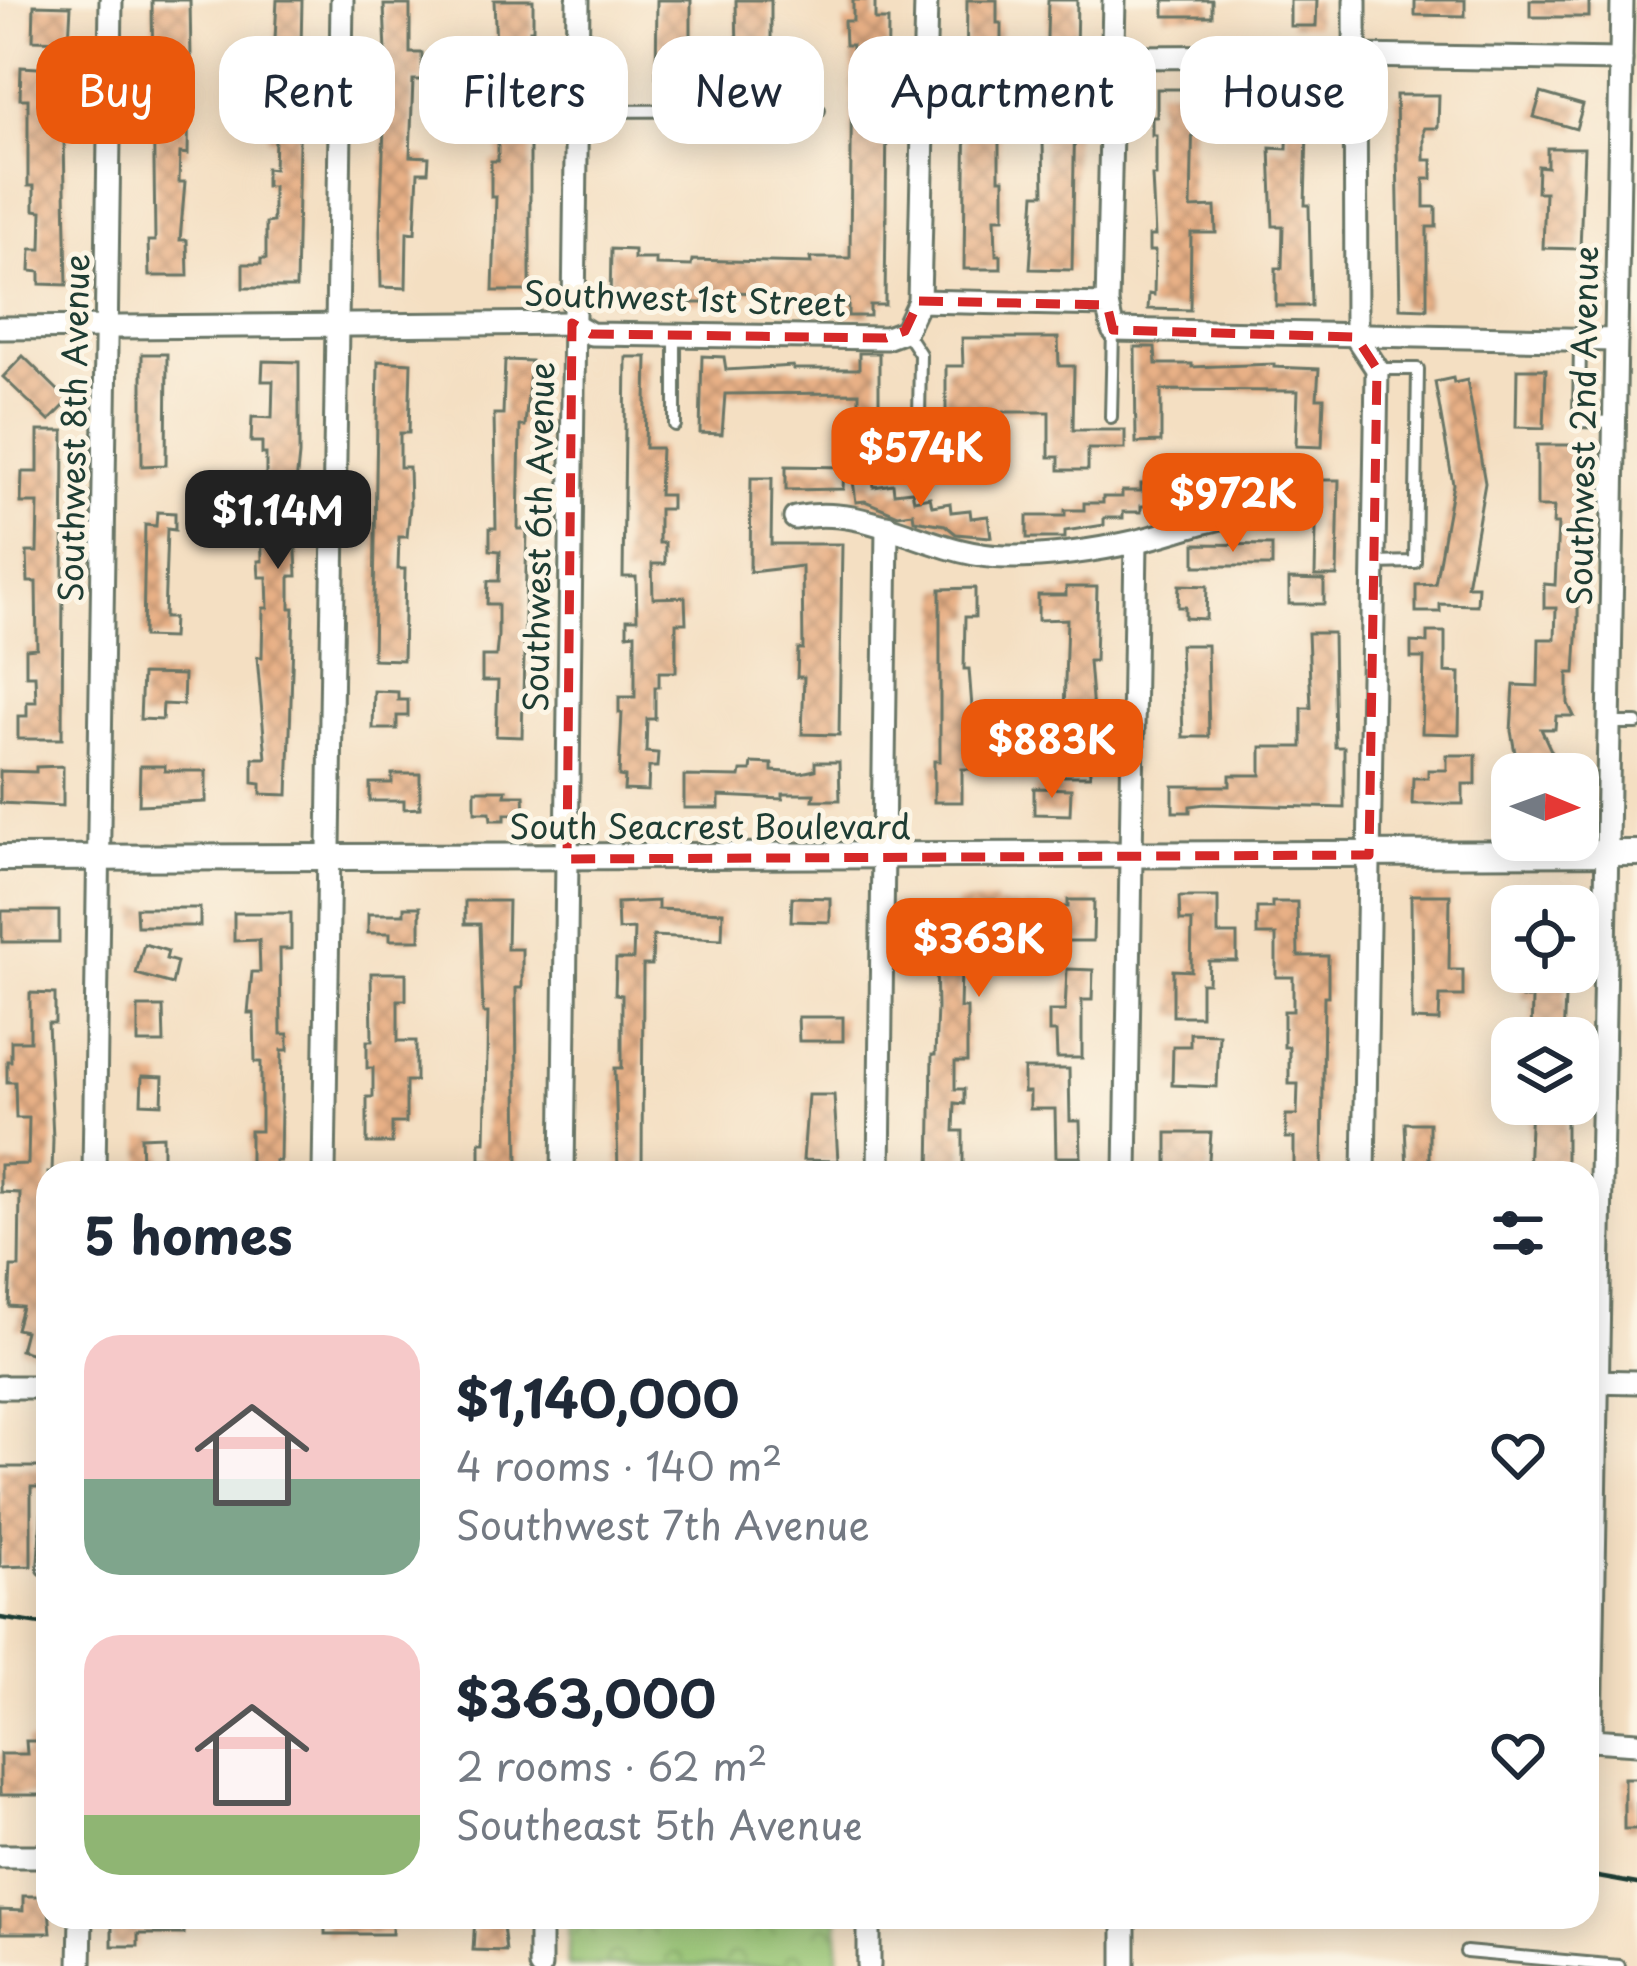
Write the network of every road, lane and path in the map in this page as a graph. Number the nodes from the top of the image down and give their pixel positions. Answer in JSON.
{"nodes":[{"id":1,"x":111,"y":0,"type":"edge"},
{"id":2,"x":342,"y":0,"type":"edge"},
{"id":3,"x":578,"y":0,"type":"edge"},
{"id":4,"x":926,"y":0,"type":"edge"},
{"id":5,"x":1114,"y":0,"type":"edge"},
{"id":6,"x":1355,"y":0,"type":"edge"},
{"id":7,"x":1622,"y":0,"type":"edge"},
{"id":8,"x":1629,"y":29,"type":"edge"},
{"id":9,"x":577,"y":36,"type":"edge"},
{"id":10,"x":1113,"y":36,"type":"edge"},
{"id":11,"x":1354,"y":36,"type":"edge"},
{"id":12,"x":1388,"y":57,"type":"edge"},
{"id":13,"x":1621,"y":60,"type":"junction"},
{"id":14,"x":575,"y":144,"type":"edge"},
{"id":15,"x":1110,"y":144,"type":"edge"},
{"id":16,"x":1355,"y":144,"type":"edge"},
{"id":17,"x":920,"y":301,"type":"junction"},
{"id":18,"x":1107,"y":304,"type":"junction"},
{"id":19,"x":572,"y":323,"type":"junction"},
{"id":20,"x":338,"y":324,"type":"junction"},
{"id":21,"x":107,"y":327,"type":"junction"},
{"id":22,"x":0,"y":328,"type":"edge"},
{"id":23,"x":1113,"y":330,"type":"junction"},
{"id":24,"x":905,"y":331,"type":"junction"},
{"id":25,"x":675,"y":335,"type":"junction"},
{"id":26,"x":1356,"y":337,"type":"junction"},
{"id":27,"x":1580,"y":339,"type":"junction"},
{"id":28,"x":1616,"y":340,"type":"junction"},
{"id":29,"x":1377,"y":369,"type":"junction"},
{"id":30,"x":1626,"y":388,"type":"edge"},
{"id":31,"x":1111,"y":417,"type":"dead end"},
{"id":32,"x":919,"y":420,"type":"dead end"},
{"id":33,"x":1614,"y":422,"type":"junction"},
{"id":34,"x":675,"y":425,"type":"dead end"},
{"id":35,"x":1272,"y":514,"type":"dead end"},
{"id":36,"x":795,"y":518,"type":"dead end"},
{"id":37,"x":887,"y":526,"type":"junction"},
{"id":38,"x":1136,"y":542,"type":"junction"},
{"id":39,"x":1374,"y":563,"type":"junction"},
{"id":40,"x":1608,"y":723,"type":"junction"},
{"id":41,"x":1637,"y":723,"type":"edge"},
{"id":42,"x":1606,"y":853,"type":"junction"},
{"id":43,"x":1637,"y":853,"type":"edge"},
{"id":44,"x":1370,"y":855,"type":"junction"},
{"id":45,"x":330,"y":857,"type":"junction"},
{"id":46,"x":883,"y":857,"type":"junction"},
{"id":47,"x":1131,"y":857,"type":"junction"},
{"id":48,"x":0,"y":858,"type":"edge"},
{"id":49,"x":99,"y":858,"type":"junction"},
{"id":50,"x":567,"y":859,"type":"junction"},
{"id":51,"x":94,"y":1161,"type":"edge"},
{"id":52,"x":324,"y":1161,"type":"edge"},
{"id":53,"x":563,"y":1161,"type":"edge"},
{"id":54,"x":879,"y":1161,"type":"edge"},
{"id":55,"x":1126,"y":1161,"type":"edge"},
{"id":56,"x":1364,"y":1161,"type":"edge"},
{"id":57,"x":1598,"y":1161,"type":"edge"},
{"id":58,"x":1599,"y":1382,"type":"edge"},
{"id":59,"x":1637,"y":1382,"type":"edge"},
{"id":60,"x":0,"y":1387,"type":"edge"},
{"id":61,"x":36,"y":1387,"type":"edge"},
{"id":62,"x":1599,"y":1741,"type":"edge"},
{"id":63,"x":1637,"y":1743,"type":"edge"},
{"id":64,"x":0,"y":1856,"type":"edge"},
{"id":65,"x":36,"y":1856,"type":"edge"},
{"id":66,"x":81,"y":1929,"type":"edge"},
{"id":67,"x":540,"y":1929,"type":"edge"},
{"id":68,"x":869,"y":1929,"type":"edge"},
{"id":69,"x":1124,"y":1929,"type":"edge"},
{"id":70,"x":1466,"y":1952,"type":"dead end"},
{"id":71,"x":1542,"y":1961,"type":"edge"},
{"id":72,"x":1592,"y":1964,"type":"edge"},
{"id":73,"x":80,"y":1966,"type":"edge"},
{"id":74,"x":540,"y":1966,"type":"edge"},
{"id":75,"x":868,"y":1966,"type":"edge"},
{"id":76,"x":1124,"y":1966,"type":"edge"},
{"id":77,"x":1619,"y":1966,"type":"edge"}],
"edges":[{"from":1,"to":21,"type":"street","name":"Southwest 8th Avenue"},
{"from":2,"to":20,"type":"street"},
{"from":3,"to":9,"type":"street","name":"Southwest 6th Avenue"},
{"from":4,"to":17,"type":"street"},
{"from":5,"to":10,"type":"street"},
{"from":6,"to":11,"type":"street"},
{"from":7,"to":8,"type":"street","name":"Southwest 2nd Avenue"},
{"from":8,"to":13,"type":"street","name":"Southwest 2nd Avenue"},
{"from":12,"to":13,"type":"street"},
{"from":13,"to":28,"type":"street","name":"Southwest 2nd Avenue"},
{"from":14,"to":19,"type":"street","name":"Southwest 6th Avenue"},
{"from":15,"to":18,"type":"street"},
{"from":16,"to":26,"type":"street"},
{"from":17,"to":18,"type":"street"},
{"from":17,"to":24,"type":"street"},
{"from":18,"to":23,"type":"street"},
{"from":19,"to":20,"type":"street","name":"Southwest 1st Street"},
{"from":19,"to":25,"type":"street","name":"Southwest 1st Street"},
{"from":19,"to":50,"type":"street","name":"Southwest 6th Avenue"},
{"from":20,"to":21,"type":"street","name":"Southwest 1st Street"},
{"from":20,"to":45,"type":"street"},
{"from":21,"to":22,"type":"street","name":"Southwest 1st Street"},
{"from":21,"to":49,"type":"street","name":"Southwest 8th Avenue"},
{"from":23,"to":26,"type":"street"},
{"from":23,"to":31,"type":"lane"},
{"from":24,"to":25,"type":"street","name":"Southwest 1st Street"},
{"from":24,"to":32,"type":"lane"},
{"from":25,"to":34,"type":"lane"},
{"from":26,"to":27,"type":"street"},
{"from":26,"to":29,"type":"street"},
{"from":27,"to":28,"type":"street"},
{"from":27,"to":33,"type":"lane"},
{"from":28,"to":30,"type":"street","name":"Southwest 2nd Avenue"},
{"from":29,"to":39,"type":"street"},
{"from":29,"to":39,"type":"lane"},
{"from":30,"to":33,"type":"street","name":"Southwest 2nd Avenue"},
{"from":33,"to":40,"type":"street","name":"Southwest 2nd Avenue"},
{"from":35,"to":38,"type":"street"},
{"from":36,"to":37,"type":"street"},
{"from":37,"to":38,"type":"street"},
{"from":37,"to":46,"type":"street"},
{"from":38,"to":47,"type":"street"},
{"from":39,"to":44,"type":"street"},
{"from":40,"to":41,"type":"lane"},
{"from":40,"to":42,"type":"street","name":"Southwest 2nd Avenue"},
{"from":42,"to":43,"type":"street","name":"South Seacrest Boulevard"},
{"from":42,"to":44,"type":"street","name":"South Seacrest Boulevard"},
{"from":42,"to":57,"type":"street","name":"Southwest 2nd Avenue"},
{"from":44,"to":47,"type":"street","name":"South Seacrest Boulevard"},
{"from":44,"to":56,"type":"street"},
{"from":45,"to":49,"type":"street","name":"South Seacrest Boulevard"},
{"from":45,"to":50,"type":"street","name":"South Seacrest Boulevard"},
{"from":45,"to":52,"type":"street"},
{"from":46,"to":47,"type":"street","name":"South Seacrest Boulevard"},
{"from":46,"to":50,"type":"street","name":"South Seacrest Boulevard"},
{"from":46,"to":54,"type":"street"},
{"from":47,"to":55,"type":"street"},
{"from":48,"to":49,"type":"street","name":"South Seacrest Boulevard"},
{"from":49,"to":51,"type":"street","name":"Southwest 8th Avenue"},
{"from":50,"to":53,"type":"street","name":"Southwest 6th Avenue"},
{"from":58,"to":59,"type":"street"},
{"from":60,"to":61,"type":"street"},
{"from":62,"to":63,"type":"street","name":"Southwest 2nd Avenue"},
{"from":64,"to":65,"type":"street"},
{"from":66,"to":73,"type":"street"},
{"from":67,"to":74,"type":"street"},
{"from":68,"to":75,"type":"street"},
{"from":69,"to":76,"type":"street"},
{"from":70,"to":71,"type":"lane"},
{"from":71,"to":72,"type":"lane"},
{"from":72,"to":77,"type":"lane"}]}
